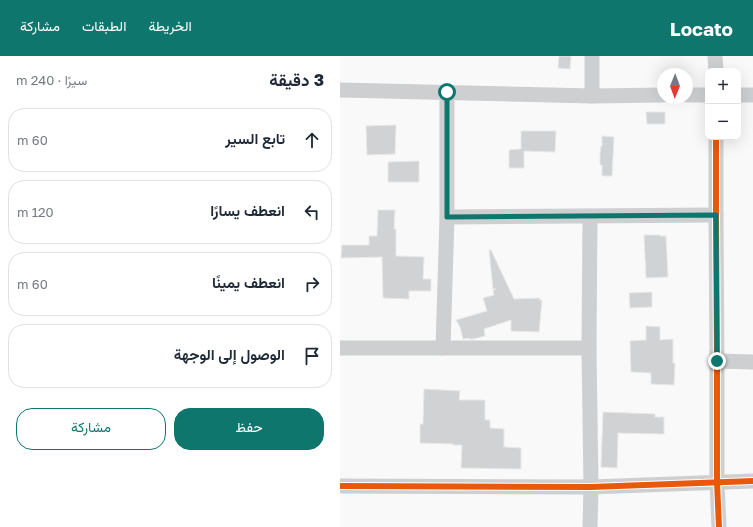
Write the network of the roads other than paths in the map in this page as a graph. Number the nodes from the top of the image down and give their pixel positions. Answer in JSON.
{"nodes":[{"id":1,"x":592,"y":56,"type":"edge"},
{"id":2,"x":715,"y":56,"type":"edge"},
{"id":3,"x":716,"y":68,"type":"edge"},
{"id":4,"x":340,"y":90,"type":"edge"},
{"id":5,"x":447,"y":92,"type":"junction"},
{"id":6,"x":657,"y":95,"type":"edge"},
{"id":7,"x":693,"y":95,"type":"edge"},
{"id":8,"x":705,"y":95,"type":"edge"},
{"id":9,"x":741,"y":95,"type":"edge"},
{"id":10,"x":592,"y":96,"type":"junction"},
{"id":11,"x":753,"y":96,"type":"edge"},
{"id":12,"x":716,"y":140,"type":"edge"},
{"id":13,"x":716,"y":215,"type":"junction"},
{"id":14,"x":447,"y":217,"type":"junction"},
{"id":15,"x":590,"y":217,"type":"junction"},
{"id":16,"x":340,"y":348,"type":"edge"},
{"id":17,"x":443,"y":348,"type":"junction"},
{"id":18,"x":589,"y":348,"type":"junction"},
{"id":19,"x":717,"y":361,"type":"junction"},
{"id":20,"x":753,"y":362,"type":"edge"},
{"id":21,"x":753,"y":481,"type":"edge"},
{"id":22,"x":717,"y":482,"type":"junction"},
{"id":23,"x":340,"y":486,"type":"edge"},
{"id":24,"x":591,"y":486,"type":"junction"},
{"id":25,"x":590,"y":527,"type":"edge"},
{"id":26,"x":719,"y":527,"type":"edge"}],
"edges":[{"from":1,"to":10,"type":"street"},
{"from":2,"to":3,"type":"street"},
{"from":4,"to":5,"type":"street"},
{"from":5,"to":10,"type":"street"},
{"from":5,"to":14,"type":"street"},
{"from":6,"to":10,"type":"street"},
{"from":7,"to":8,"type":"street"},
{"from":9,"to":11,"type":"street"},
{"from":12,"to":13,"type":"street"},
{"from":13,"to":15,"type":"street"},
{"from":13,"to":19,"type":"street"},
{"from":14,"to":15,"type":"street"},
{"from":14,"to":17,"type":"street"},
{"from":15,"to":18,"type":"street"},
{"from":16,"to":17,"type":"street"},
{"from":17,"to":18,"type":"street"},
{"from":18,"to":24,"type":"street"},
{"from":19,"to":20,"type":"street"},
{"from":19,"to":22,"type":"street"},
{"from":21,"to":22,"type":"street"},
{"from":22,"to":24,"type":"street"},
{"from":22,"to":26,"type":"street"},
{"from":23,"to":24,"type":"street"},
{"from":24,"to":25,"type":"street"}]}
